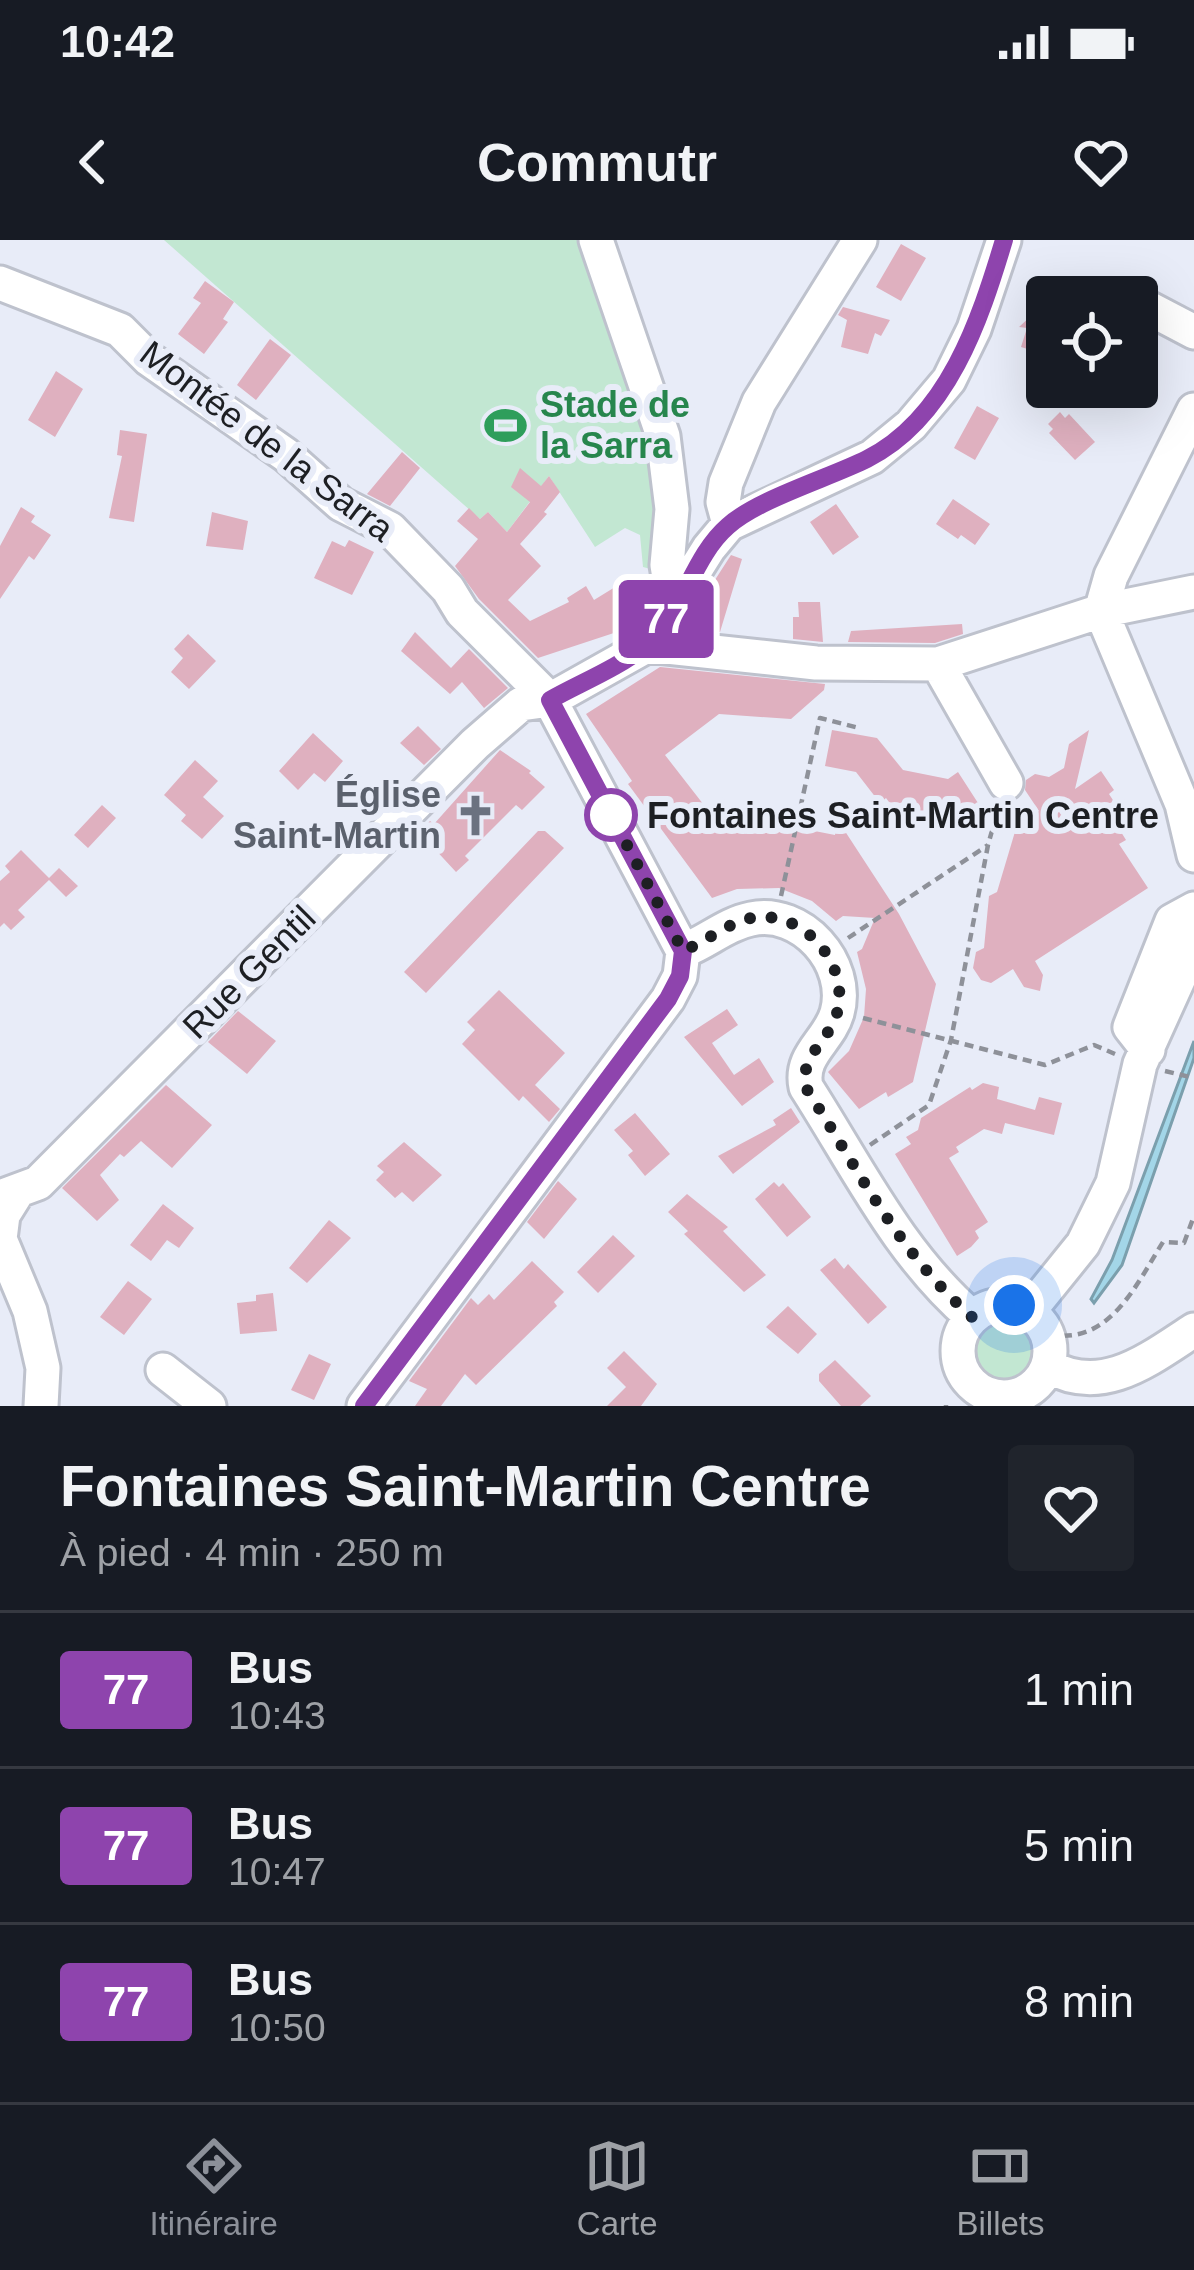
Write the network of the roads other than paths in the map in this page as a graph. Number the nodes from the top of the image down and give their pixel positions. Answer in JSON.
{"nodes":[{"id":1,"x":596,"y":240,"type":"edge"},
{"id":2,"x":860,"y":240,"type":"edge"},
{"id":3,"x":1004,"y":240,"type":"edge"},
{"id":4,"x":0,"y":283,"type":"edge"},
{"id":5,"x":1158,"y":313,"type":"edge"},
{"id":6,"x":1194,"y":332,"type":"edge"},
{"id":7,"x":1194,"y":410,"type":"edge"},
{"id":8,"x":729,"y":524,"type":"junction"},
{"id":9,"x":1194,"y":592,"type":"edge"},
{"id":10,"x":674,"y":608,"type":"junction"},
{"id":11,"x":1101,"y":611,"type":"junction"},
{"id":12,"x":647,"y":645,"type":"junction"},
{"id":13,"x":938,"y":664,"type":"junction"},
{"id":14,"x":550,"y":700,"type":"junction"},
{"id":15,"x":1006,"y":783,"type":"road end"},
{"id":16,"x":1194,"y":855,"type":"edge"},
{"id":17,"x":1194,"y":912,"type":"edge"},
{"id":18,"x":683,"y":951,"type":"junction"},
{"id":19,"x":9,"y":1194,"type":"edge"},
{"id":20,"x":972,"y":1317,"type":"junction"},
{"id":21,"x":1194,"y":1330,"type":"edge"},
{"id":22,"x":1042,"y":1337,"type":"junction"},
{"id":23,"x":163,"y":1370,"type":"dead end"},
{"id":24,"x":954,"y":1398,"type":"edge"},
{"id":25,"x":1008,"y":1402,"type":"edge"},
{"id":26,"x":41,"y":1406,"type":"edge"},
{"id":27,"x":209,"y":1406,"type":"edge"},
{"id":28,"x":364,"y":1406,"type":"edge"}],
"edges":[{"from":1,"to":10,"type":"street"},
{"from":2,"to":8,"type":"street"},
{"from":3,"to":8,"type":"street"},
{"from":4,"to":14,"type":"street","name":"Montée de la Sarra"},
{"from":5,"to":6,"type":"street"},
{"from":7,"to":11,"type":"street"},
{"from":8,"to":10,"type":"street"},
{"from":9,"to":11,"type":"street"},
{"from":10,"to":12,"type":"street"},
{"from":11,"to":13,"type":"street"},
{"from":11,"to":16,"type":"street"},
{"from":12,"to":13,"type":"street"},
{"from":12,"to":14,"type":"street","name":"Rue Gentil"},
{"from":13,"to":15,"type":"street"},
{"from":14,"to":18,"type":"street","name":"Montée de la Sarra"},
{"from":14,"to":19,"type":"street","name":"Rue Gentil"},
{"from":17,"to":22,"type":"street"},
{"from":18,"to":20,"type":"street"},
{"from":18,"to":28,"type":"street"},
{"from":19,"to":26,"type":"street"},
{"from":20,"to":22,"type":"street"},
{"from":20,"to":24,"type":"street"},
{"from":21,"to":22,"type":"street"},
{"from":22,"to":25,"type":"street"},
{"from":23,"to":27,"type":"street"},
{"from":24,"to":25,"type":"street"}]}
